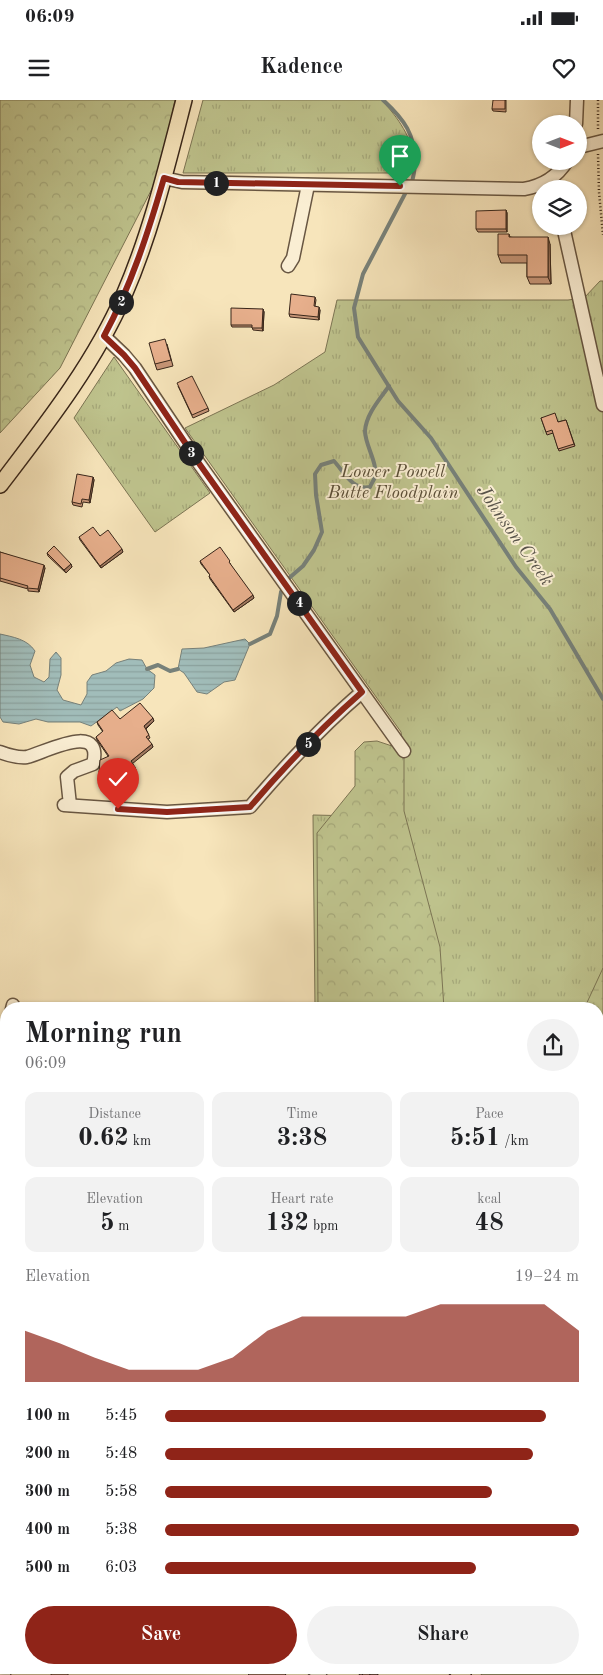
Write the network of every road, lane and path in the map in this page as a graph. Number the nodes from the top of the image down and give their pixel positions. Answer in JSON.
{"nodes":[{"id":1,"x":184,"y":100,"type":"edge"},
{"id":2,"x":577,"y":100,"type":"edge"},
{"id":3,"x":598,"y":100,"type":"edge"},
{"id":4,"x":576,"y":115,"type":"edge"},
{"id":5,"x":601,"y":142,"type":"edge"},
{"id":6,"x":588,"y":145,"type":"edge"},
{"id":7,"x":561,"y":170,"type":"edge"},
{"id":8,"x":164,"y":178,"type":"junction"},
{"id":9,"x":552,"y":180,"type":"edge"},
{"id":10,"x":308,"y":185,"type":"junction"},
{"id":11,"x":532,"y":188,"type":"edge"},
{"id":12,"x":565,"y":235,"type":"edge"},
{"id":13,"x":603,"y":235,"type":"edge"},
{"id":14,"x":288,"y":266,"type":"dead end"},
{"id":15,"x":104,"y":336,"type":"junction"},
{"id":16,"x":603,"y":405,"type":"edge"},
{"id":17,"x":0,"y":485,"type":"edge"},
{"id":18,"x":362,"y":692,"type":"junction"},
{"id":19,"x":404,"y":751,"type":"dead end"},
{"id":20,"x":0,"y":752,"type":"edge"}],
"edges":[{"from":1,"to":8,"type":"main road"},
{"from":2,"to":4,"type":"street"},
{"from":3,"to":5,"type":"path"},
{"from":5,"to":6,"type":"street"},
{"from":5,"to":13,"type":"path"},
{"from":7,"to":9,"type":"street"},
{"from":8,"to":10,"type":"street"},
{"from":8,"to":15,"type":"main road"},
{"from":10,"to":11,"type":"street"},
{"from":10,"to":14,"type":"street"},
{"from":12,"to":16,"type":"street"},
{"from":15,"to":17,"type":"main road"},
{"from":15,"to":18,"type":"street"},
{"from":18,"to":19,"type":"street"},
{"from":18,"to":20,"type":"street"}]}
